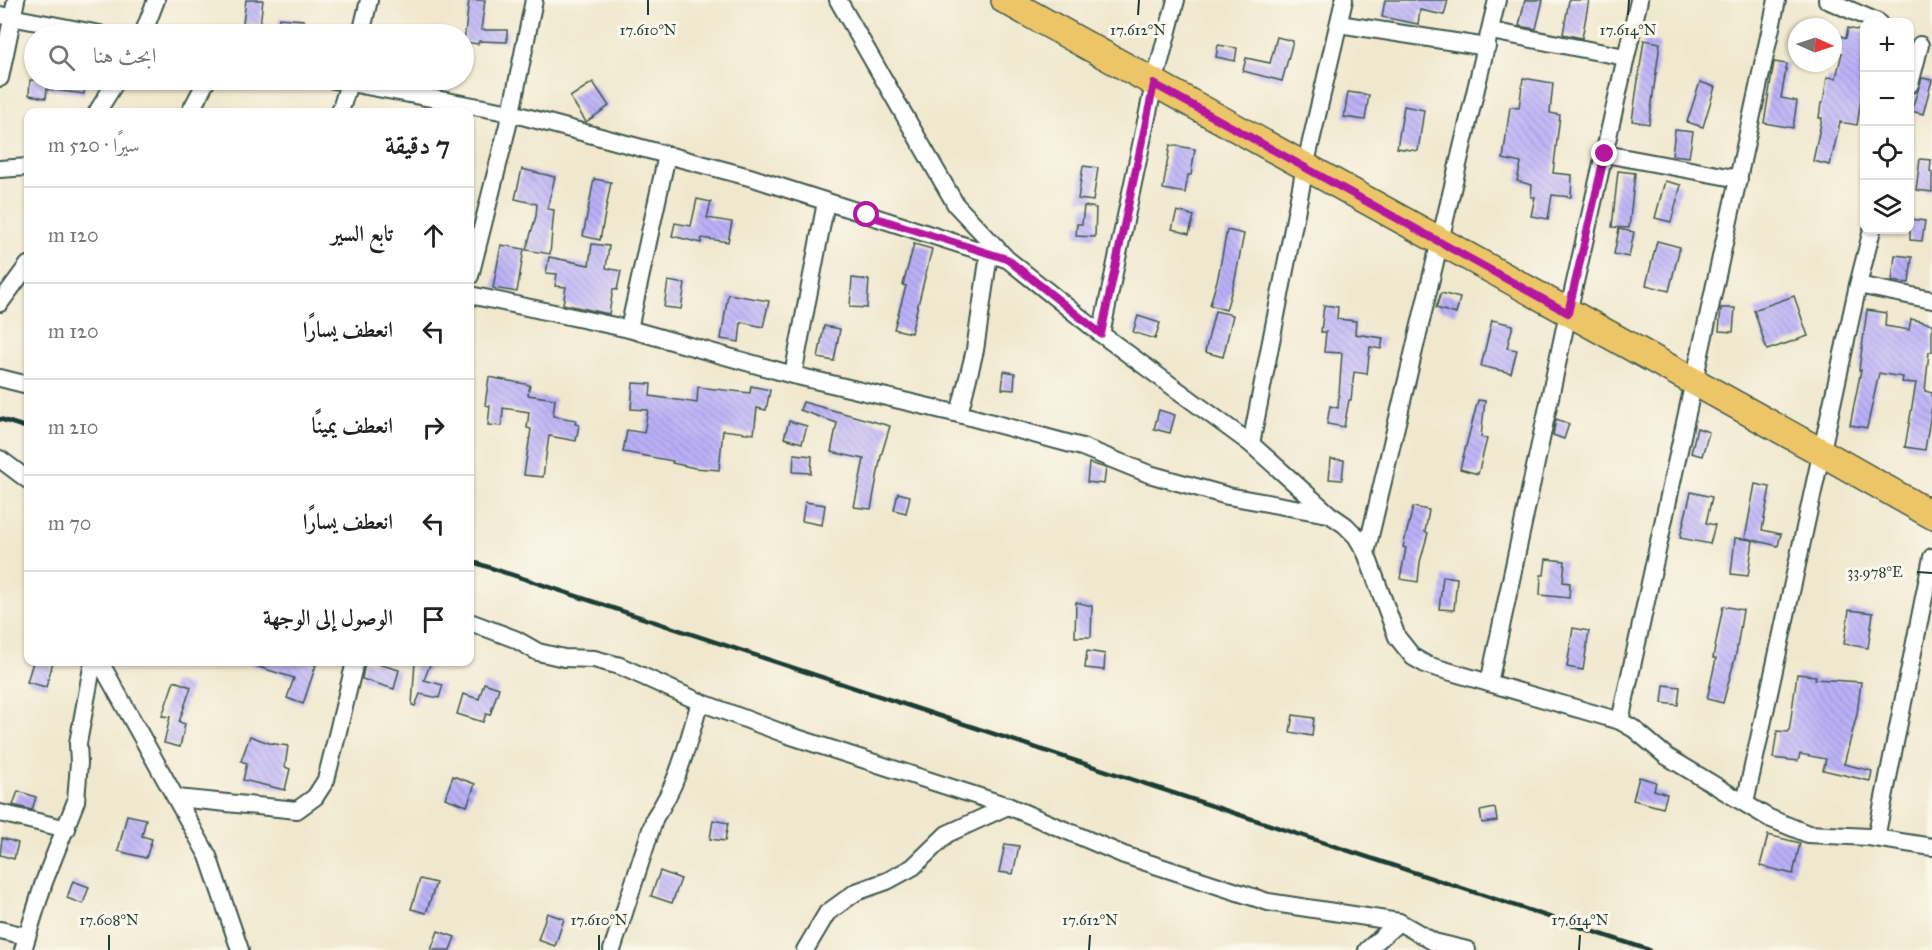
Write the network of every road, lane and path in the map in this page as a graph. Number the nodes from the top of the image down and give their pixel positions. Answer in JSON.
{"nodes":[{"id":1,"x":16,"y":0,"type":"edge"},
{"id":2,"x":156,"y":0,"type":"edge"},
{"id":3,"x":369,"y":0,"type":"edge"},
{"id":4,"x":534,"y":0,"type":"edge"},
{"id":5,"x":838,"y":0,"type":"edge"},
{"id":6,"x":1176,"y":0,"type":"edge"},
{"id":7,"x":1344,"y":0,"type":"edge"},
{"id":8,"x":1497,"y":0,"type":"edge"},
{"id":9,"x":1639,"y":0,"type":"edge"},
{"id":10,"x":1777,"y":0,"type":"edge"},
{"id":11,"x":1827,"y":0,"type":"edge"},
{"id":12,"x":1011,"y":2,"type":"edge"},
{"id":13,"x":6,"y":16,"type":"edge"},
{"id":14,"x":1869,"y":18,"type":"edge"},
{"id":15,"x":48,"y":24,"type":"edge"},
{"id":16,"x":147,"y":24,"type":"edge"},
{"id":17,"x":363,"y":24,"type":"edge"},
{"id":18,"x":1339,"y":24,"type":"junction"},
{"id":19,"x":1489,"y":39,"type":"junction"},
{"id":20,"x":1920,"y":44,"type":"edge"},
{"id":21,"x":1625,"y":57,"type":"junction"},
{"id":22,"x":1913,"y":72,"type":"edge"},
{"id":23,"x":0,"y":78,"type":"edge"},
{"id":24,"x":1154,"y":84,"type":"junction"},
{"id":25,"x":111,"y":90,"type":"edge"},
{"id":26,"x":202,"y":90,"type":"edge"},
{"id":27,"x":343,"y":90,"type":"edge"},
{"id":28,"x":395,"y":90,"type":"edge"},
{"id":29,"x":100,"y":108,"type":"edge"},
{"id":30,"x":192,"y":108,"type":"edge"},
{"id":31,"x":341,"y":108,"type":"edge"},
{"id":32,"x":511,"y":113,"type":"junction"},
{"id":33,"x":1605,"y":154,"type":"junction"},
{"id":34,"x":666,"y":155,"type":"junction"},
{"id":35,"x":24,"y":167,"type":"edge"},
{"id":36,"x":1305,"y":167,"type":"junction"},
{"id":37,"x":0,"y":168,"type":"edge"},
{"id":38,"x":1739,"y":179,"type":"junction"},
{"id":39,"x":826,"y":202,"type":"junction"},
{"id":40,"x":1871,"y":234,"type":"edge"},
{"id":41,"x":1440,"y":243,"type":"junction"},
{"id":42,"x":989,"y":254,"type":"junction"},
{"id":43,"x":1007,"y":259,"type":"junction"},
{"id":44,"x":474,"y":260,"type":"edge"},
{"id":45,"x":24,"y":270,"type":"edge"},
{"id":46,"x":1858,"y":285,"type":"junction"},
{"id":47,"x":474,"y":296,"type":"edge"},
{"id":48,"x":1932,"y":300,"type":"edge"},
{"id":49,"x":0,"y":303,"type":"edge"},
{"id":50,"x":1568,"y":313,"type":"junction"},
{"id":51,"x":629,"y":329,"type":"junction"},
{"id":52,"x":1101,"y":334,"type":"junction"},
{"id":53,"x":793,"y":375,"type":"junction"},
{"id":54,"x":0,"y":378,"type":"edge"},
{"id":55,"x":1693,"y":382,"type":"junction"},
{"id":56,"x":24,"y":384,"type":"edge"},
{"id":57,"x":958,"y":414,"type":"junction"},
{"id":58,"x":1251,"y":444,"type":"junction"},
{"id":59,"x":1821,"y":452,"type":"junction"},
{"id":60,"x":0,"y":459,"type":"edge"},
{"id":61,"x":24,"y":477,"type":"edge"},
{"id":62,"x":1329,"y":514,"type":"junction"},
{"id":63,"x":1932,"y":515,"type":"edge"},
{"id":64,"x":1366,"y":554,"type":"junction"},
{"id":65,"x":1932,"y":558,"type":"edge"},
{"id":66,"x":474,"y":624,"type":"edge"},
{"id":67,"x":92,"y":666,"type":"edge"},
{"id":68,"x":102,"y":666,"type":"edge"},
{"id":69,"x":354,"y":666,"type":"edge"},
{"id":70,"x":1489,"y":683,"type":"junction"},
{"id":71,"x":700,"y":702,"type":"junction"},
{"id":72,"x":1620,"y":721,"type":"junction"},
{"id":73,"x":177,"y":798,"type":"junction"},
{"id":74,"x":1745,"y":803,"type":"junction"},
{"id":75,"x":1008,"y":806,"type":"junction"},
{"id":76,"x":0,"y":813,"type":"edge"},
{"id":77,"x":67,"y":828,"type":"junction"},
{"id":78,"x":1876,"y":838,"type":"junction"},
{"id":79,"x":1932,"y":846,"type":"edge"},
{"id":80,"x":1399,"y":922,"type":"junction"},
{"id":81,"x":0,"y":930,"type":"edge"},
{"id":82,"x":24,"y":943,"type":"edge"},
{"id":83,"x":240,"y":950,"type":"edge"},
{"id":84,"x":612,"y":950,"type":"edge"},
{"id":85,"x":805,"y":950,"type":"edge"},
{"id":86,"x":1367,"y":950,"type":"edge"},
{"id":87,"x":1467,"y":950,"type":"edge"}],
"edges":[{"from":1,"to":13,"type":"street"},
{"from":2,"to":16,"type":"street"},
{"from":3,"to":17,"type":"street"},
{"from":4,"to":32,"type":"street"},
{"from":5,"to":43,"type":"street"},
{"from":6,"to":24,"type":"street"},
{"from":7,"to":18,"type":"street"},
{"from":8,"to":19,"type":"street"},
{"from":9,"to":21,"type":"street"},
{"from":10,"to":38,"type":"street"},
{"from":11,"to":14,"type":"street"},
{"from":12,"to":24,"type":"main road"},
{"from":13,"to":15,"type":"street"},
{"from":13,"to":23,"type":"street"},
{"from":18,"to":19,"type":"street"},
{"from":18,"to":36,"type":"street"},
{"from":19,"to":21,"type":"street"},
{"from":19,"to":41,"type":"street"},
{"from":20,"to":22,"type":"street"},
{"from":21,"to":33,"type":"street"},
{"from":24,"to":36,"type":"main road"},
{"from":24,"to":52,"type":"street"},
{"from":25,"to":29,"type":"street"},
{"from":26,"to":30,"type":"street"},
{"from":27,"to":31,"type":"street"},
{"from":28,"to":32,"type":"street"},
{"from":32,"to":34,"type":"street"},
{"from":32,"to":44,"type":"street"},
{"from":33,"to":38,"type":"street"},
{"from":33,"to":50,"type":"street"},
{"from":34,"to":39,"type":"street"},
{"from":34,"to":51,"type":"street"},
{"from":35,"to":37,"type":"street"},
{"from":36,"to":41,"type":"main road"},
{"from":36,"to":58,"type":"street"},
{"from":38,"to":55,"type":"street"},
{"from":39,"to":42,"type":"street"},
{"from":39,"to":53,"type":"street"},
{"from":40,"to":46,"type":"street"},
{"from":41,"to":50,"type":"main road"},
{"from":41,"to":64,"type":"street"},
{"from":42,"to":43,"type":"street"},
{"from":42,"to":57,"type":"street"},
{"from":43,"to":52,"type":"street"},
{"from":45,"to":49,"type":"street"},
{"from":46,"to":48,"type":"street"},
{"from":46,"to":59,"type":"street"},
{"from":47,"to":51,"type":"street"},
{"from":50,"to":55,"type":"main road"},
{"from":50,"to":70,"type":"street"},
{"from":51,"to":53,"type":"street"},
{"from":52,"to":58,"type":"street"},
{"from":53,"to":57,"type":"street"},
{"from":54,"to":56,"type":"street"},
{"from":55,"to":59,"type":"main road"},
{"from":55,"to":72,"type":"street"},
{"from":57,"to":62,"type":"street"},
{"from":58,"to":62,"type":"street"},
{"from":59,"to":63,"type":"main road"},
{"from":59,"to":74,"type":"street"},
{"from":60,"to":61,"type":"street"},
{"from":62,"to":64,"type":"street"},
{"from":64,"to":70,"type":"street"},
{"from":65,"to":78,"type":"street"},
{"from":66,"to":71,"type":"street"},
{"from":67,"to":77,"type":"street"},
{"from":68,"to":73,"type":"street"},
{"from":69,"to":73,"type":"street"},
{"from":70,"to":72,"type":"street"},
{"from":71,"to":75,"type":"street"},
{"from":71,"to":84,"type":"street"},
{"from":72,"to":74,"type":"street"},
{"from":73,"to":83,"type":"street"},
{"from":74,"to":78,"type":"street"},
{"from":75,"to":80,"type":"street"},
{"from":75,"to":85,"type":"street"},
{"from":76,"to":77,"type":"street"},
{"from":77,"to":82,"type":"street"},
{"from":78,"to":79,"type":"street"},
{"from":80,"to":86,"type":"street"},
{"from":80,"to":87,"type":"street"},
{"from":81,"to":82,"type":"street"}]}
